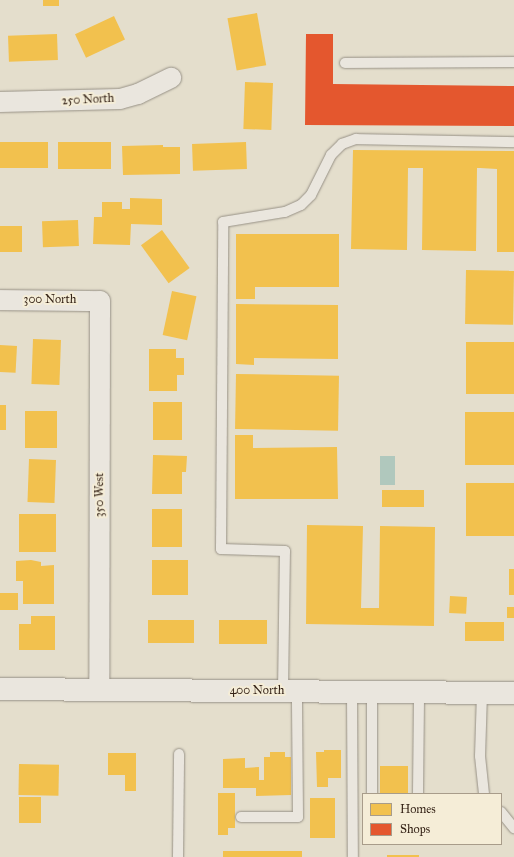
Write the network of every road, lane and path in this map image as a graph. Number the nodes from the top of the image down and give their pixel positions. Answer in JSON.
{"nodes":[{"id":1,"x":514,"y":62,"type":"edge"},
{"id":2,"x":345,"y":63,"type":"dead end"},
{"id":3,"x":171,"y":78,"type":"dead end"},
{"id":4,"x":0,"y":102,"type":"edge"},
{"id":5,"x":514,"y":142,"type":"edge"},
{"id":6,"x":0,"y":300,"type":"edge"},
{"id":7,"x":100,"y":300,"type":"joint"},
{"id":8,"x":0,"y":689,"type":"edge"},
{"id":9,"x":99,"y":690,"type":"junction"},
{"id":10,"x":290,"y":691,"type":"junction"},
{"id":11,"x":362,"y":692,"type":"junction"},
{"id":12,"x":419,"y":692,"type":"junction"},
{"id":13,"x":482,"y":693,"type":"junction"},
{"id":14,"x":514,"y":693,"type":"edge"},
{"id":15,"x":179,"y":754,"type":"dead end"},
{"id":16,"x":372,"y":793,"type":"edge"},
{"id":17,"x":418,"y":793,"type":"edge"},
{"id":18,"x":484,"y":793,"type":"edge"},
{"id":19,"x":502,"y":813,"type":"edge"},
{"id":20,"x":241,"y":817,"type":"dead end"},
{"id":21,"x":514,"y":828,"type":"edge"},
{"id":22,"x":178,"y":857,"type":"edge"},
{"id":23,"x":353,"y":857,"type":"edge"}],
"edges":[{"from":1,"to":2,"type":"lane"},
{"from":3,"to":4,"type":"street","name":"250 North"},
{"from":5,"to":10,"type":"lane"},
{"from":6,"to":7,"type":"street","name":"300 North"},
{"from":7,"to":9,"type":"street","name":"350 West"},
{"from":8,"to":9,"type":"main road","name":"400 North"},
{"from":9,"to":10,"type":"main road","name":"400 North"},
{"from":10,"to":11,"type":"main road","name":"400 North"},
{"from":10,"to":20,"type":"lane"},
{"from":11,"to":12,"type":"main road","name":"400 North"},
{"from":11,"to":16,"type":"lane"},
{"from":11,"to":23,"type":"lane"},
{"from":12,"to":13,"type":"main road","name":"400 North"},
{"from":12,"to":17,"type":"lane"},
{"from":13,"to":14,"type":"main road","name":"400 North"},
{"from":13,"to":18,"type":"lane"},
{"from":15,"to":22,"type":"lane"},
{"from":19,"to":21,"type":"lane"}]}
